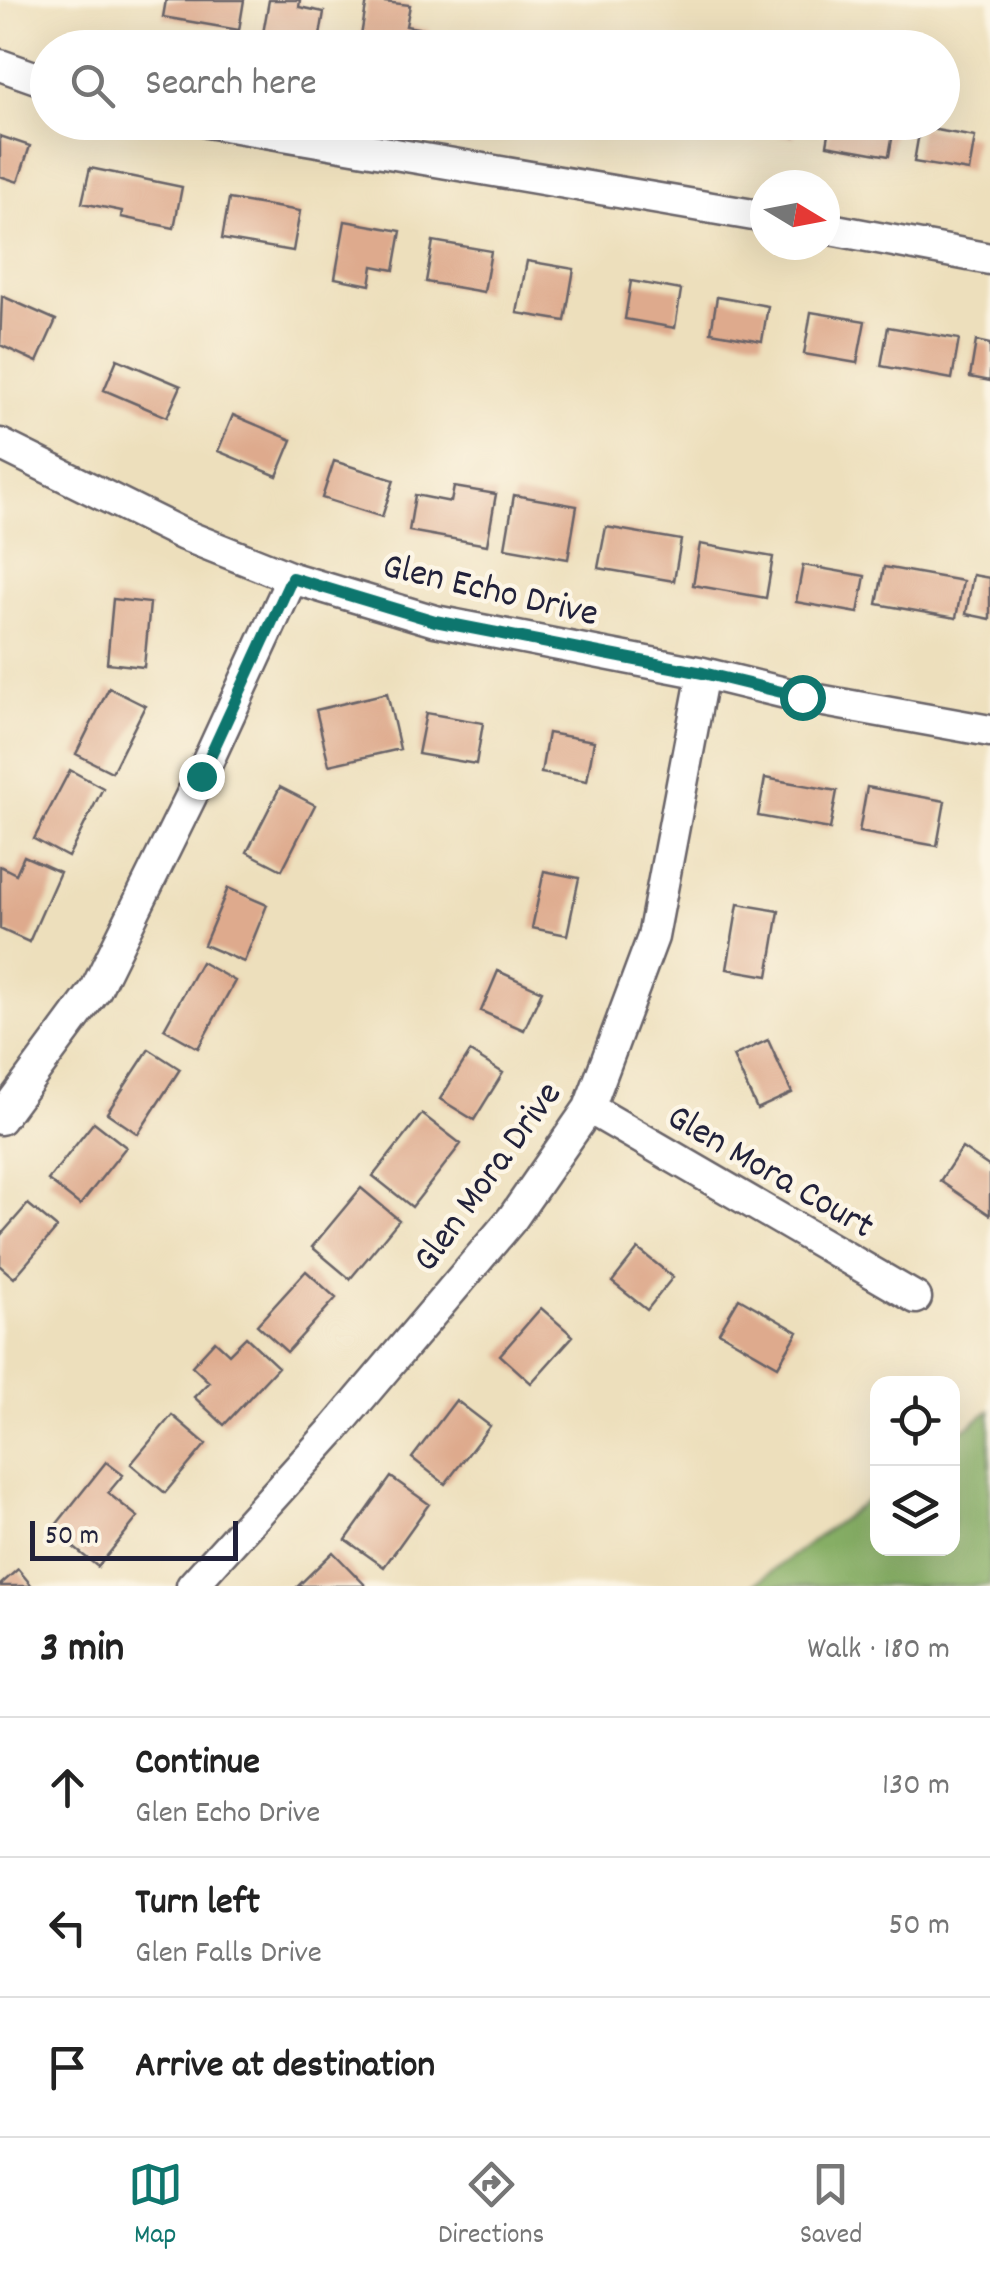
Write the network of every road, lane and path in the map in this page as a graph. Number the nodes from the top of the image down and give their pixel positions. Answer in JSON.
{"nodes":[{"id":1,"x":0,"y":65,"type":"edge"},
{"id":2,"x":30,"y":76,"type":"edge"},
{"id":3,"x":299,"y":140,"type":"edge"},
{"id":4,"x":750,"y":215,"type":"edge"},
{"id":5,"x":840,"y":231,"type":"edge"},
{"id":6,"x":990,"y":259,"type":"edge"},
{"id":7,"x":0,"y":444,"type":"edge"},
{"id":8,"x":292,"y":578,"type":"junction"},
{"id":9,"x":703,"y":673,"type":"junction"},
{"id":10,"x":990,"y":732,"type":"edge"},
{"id":11,"x":589,"y":1108,"type":"junction"},
{"id":12,"x":0,"y":1119,"type":"edge"},
{"id":13,"x":916,"y":1298,"type":"dead end"},
{"id":14,"x":192,"y":1586,"type":"edge"}],
"edges":[{"from":1,"to":2,"type":"street"},
{"from":3,"to":4,"type":"street"},
{"from":5,"to":6,"type":"street"},
{"from":7,"to":8,"type":"street","name":"Glen Echo Drive"},
{"from":8,"to":9,"type":"street","name":"Glen Echo Drive"},
{"from":8,"to":12,"type":"street"},
{"from":9,"to":10,"type":"street","name":"Glen Echo Drive"},
{"from":9,"to":11,"type":"street","name":"Glen Mora Drive"},
{"from":11,"to":13,"type":"street","name":"Glen Mora Court"},
{"from":11,"to":14,"type":"street","name":"Glen Mora Drive"}]}
